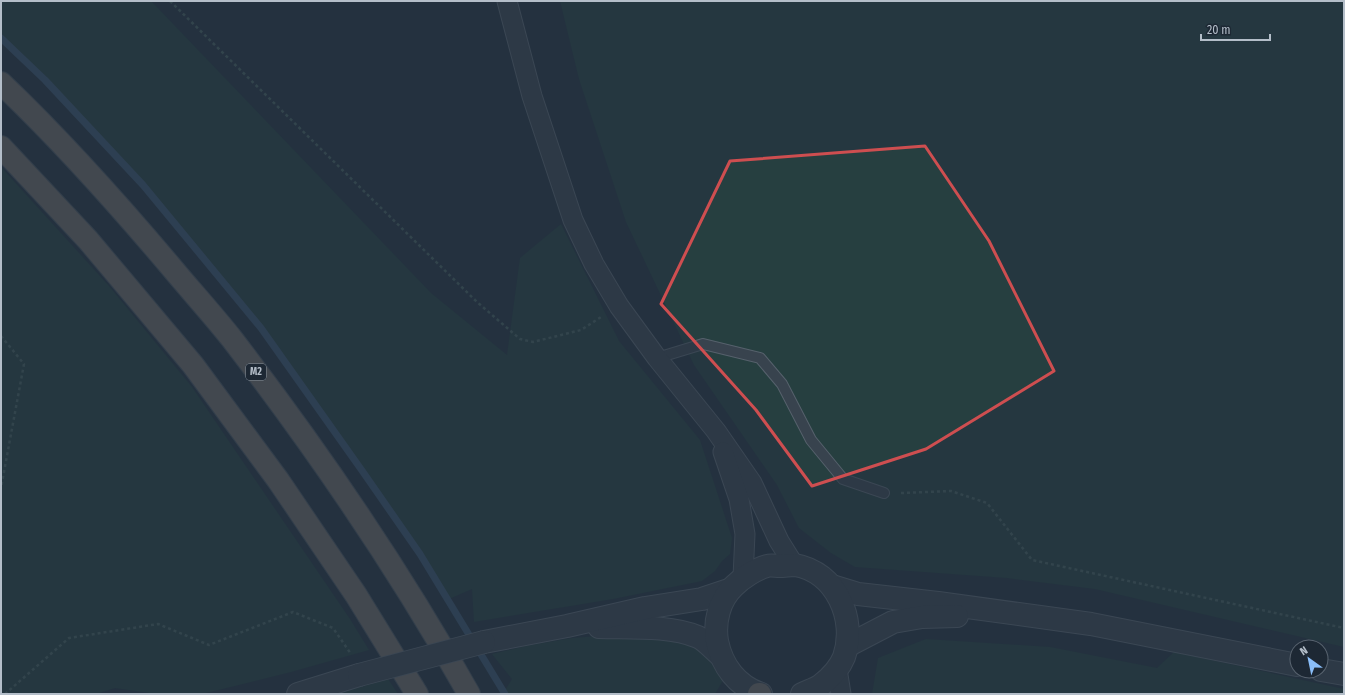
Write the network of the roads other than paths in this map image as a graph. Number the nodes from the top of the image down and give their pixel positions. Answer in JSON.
{"nodes":[{"id":1,"x":507,"y":1,"type":"edge"},
{"id":2,"x":1,"y":83,"type":"edge"},
{"id":3,"x":1,"y":147,"type":"edge"},
{"id":4,"x":657,"y":358,"type":"junction"},
{"id":5,"x":716,"y":432,"type":"junction"},
{"id":6,"x":884,"y":493,"type":"road end"},
{"id":7,"x":794,"y":565,"type":"junction"},
{"id":8,"x":736,"y":584,"type":"junction"},
{"id":9,"x":832,"y":586,"type":"junction"},
{"id":10,"x":1006,"y":613,"type":"junction"},
{"id":11,"x":568,"y":626,"type":"junction"},
{"id":12,"x":847,"y":646,"type":"junction"},
{"id":13,"x":719,"y":654,"type":"junction"},
{"id":14,"x":1289,"y":663,"type":"edge"},
{"id":15,"x":837,"y":669,"type":"junction"},
{"id":16,"x":1329,"y":671,"type":"edge"},
{"id":17,"x":1344,"y":674,"type":"edge"},
{"id":18,"x":299,"y":694,"type":"edge"},
{"id":19,"x":417,"y":694,"type":"edge"},
{"id":20,"x":469,"y":694,"type":"edge"},
{"id":21,"x":760,"y":694,"type":"edge"},
{"id":22,"x":802,"y":694,"type":"edge"},
{"id":23,"x":841,"y":694,"type":"edge"}],
"edges":[{"from":1,"to":4,"type":"street"},
{"from":2,"to":20,"type":"highway","number":"M2"},
{"from":3,"to":19,"type":"highway"},
{"from":4,"to":5,"type":"street"},
{"from":4,"to":6,"type":"lane"},
{"from":5,"to":7,"type":"street"},
{"from":5,"to":8,"type":"street"},
{"from":7,"to":8,"type":"street"},
{"from":7,"to":9,"type":"street"},
{"from":8,"to":11,"type":"street"},
{"from":8,"to":13,"type":"street"},
{"from":9,"to":10,"type":"street"},
{"from":9,"to":12,"type":"street"},
{"from":10,"to":12,"type":"street"},
{"from":10,"to":14,"type":"street"},
{"from":11,"to":13,"type":"street"},
{"from":11,"to":18,"type":"street","bridge":true},
{"from":12,"to":15,"type":"street"},
{"from":13,"to":21,"type":"street"},
{"from":15,"to":22,"type":"street"},
{"from":15,"to":23,"type":"street"},
{"from":16,"to":17,"type":"street"}]}
